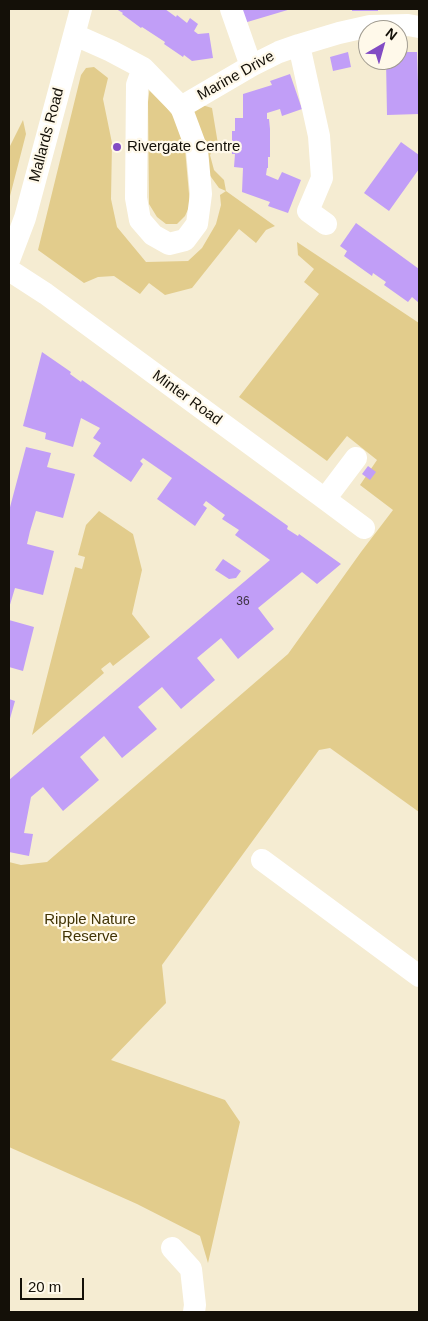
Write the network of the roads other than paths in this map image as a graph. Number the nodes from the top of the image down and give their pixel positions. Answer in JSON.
{"nodes":[{"id":1,"x":81,"y":9,"type":"edge"},
{"id":2,"x":232,"y":9,"type":"edge"},
{"id":3,"x":412,"y":20,"type":"edge"},
{"id":4,"x":75,"y":35,"type":"junction"},
{"id":5,"x":299,"y":45,"type":"junction"},
{"id":6,"x":251,"y":66,"type":"junction"},
{"id":7,"x":143,"y":68,"type":"junction"},
{"id":8,"x":181,"y":107,"type":"junction"},
{"id":9,"x":326,"y":224,"type":"dead end"},
{"id":10,"x":9,"y":260,"type":"edge"},
{"id":11,"x":9,"y":270,"type":"edge"},
{"id":12,"x":356,"y":458,"type":"dead end"},
{"id":13,"x":326,"y":499,"type":"junction"},
{"id":14,"x":364,"y":528,"type":"dead end"},
{"id":15,"x":262,"y":860,"type":"dead end"},
{"id":16,"x":419,"y":976,"type":"edge"},
{"id":17,"x":172,"y":1248,"type":"dead end"},
{"id":18,"x":194,"y":1312,"type":"edge"}],
"edges":[{"from":1,"to":4,"type":"street","name":"Mallards Road"},
{"from":2,"to":6,"type":"street"},
{"from":3,"to":5,"type":"street","name":"Marine Drive"},
{"from":4,"to":7,"type":"street","name":"Marine Drive"},
{"from":4,"to":10,"type":"street","name":"Mallards Road"},
{"from":5,"to":6,"type":"street","name":"Marine Drive"},
{"from":5,"to":9,"type":"street"},
{"from":6,"to":8,"type":"street","name":"Marine Drive"},
{"from":7,"to":8,"type":"street","name":"Marine Drive"},
{"from":7,"to":8,"type":"street"},
{"from":11,"to":13,"type":"street","name":"Minter Road"},
{"from":12,"to":13,"type":"street"},
{"from":13,"to":14,"type":"street","name":"Minter Road"},
{"from":15,"to":16,"type":"street"},
{"from":17,"to":18,"type":"street"}]}
